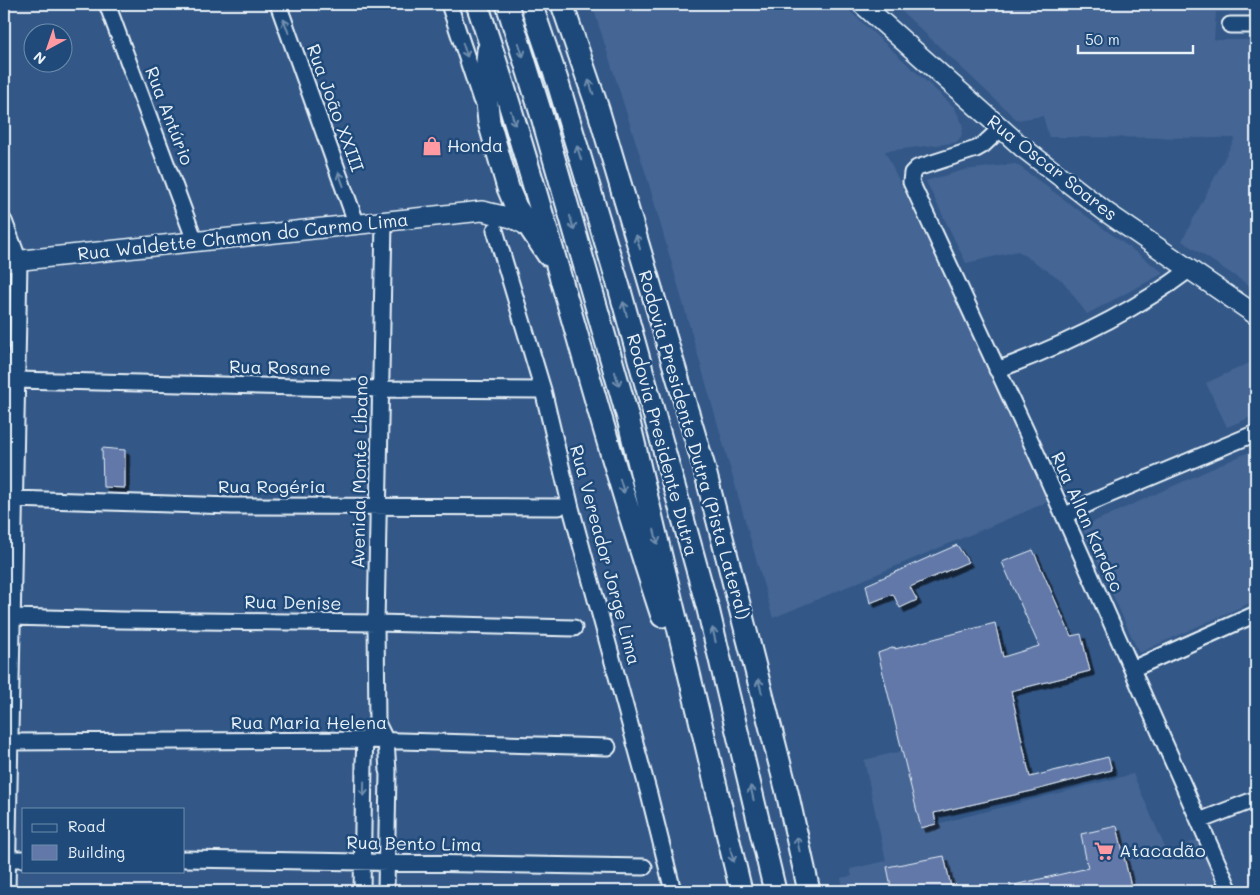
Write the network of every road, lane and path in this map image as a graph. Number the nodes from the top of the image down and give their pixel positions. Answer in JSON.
{"nodes":[{"id":1,"x":107,"y":4,"type":"edge"},
{"id":2,"x":278,"y":4,"type":"edge"},
{"id":3,"x":449,"y":4,"type":"edge"},
{"id":4,"x":477,"y":4,"type":"edge"},
{"id":5,"x":507,"y":4,"type":"edge"},
{"id":6,"x":531,"y":4,"type":"edge"},
{"id":7,"x":562,"y":4,"type":"edge"},
{"id":8,"x":862,"y":4,"type":"edge"},
{"id":9,"x":1256,"y":24,"type":"edge"},
{"id":10,"x":1230,"y":25,"type":"dead end"},
{"id":11,"x":489,"y":38,"type":"junction"},
{"id":12,"x":489,"y":122,"type":"junction"},
{"id":13,"x":1000,"y":129,"type":"junction"},
{"id":14,"x":508,"y":188,"type":"junction"},
{"id":15,"x":482,"y":211,"type":"junction"},
{"id":16,"x":4,"y":221,"type":"edge"},
{"id":17,"x":384,"y":222,"type":"junction"},
{"id":18,"x":357,"y":224,"type":"junction"},
{"id":19,"x":528,"y":226,"type":"junction"},
{"id":20,"x":495,"y":230,"type":"dead end"},
{"id":21,"x":195,"y":241,"type":"junction"},
{"id":22,"x":11,"y":262,"type":"edge"},
{"id":23,"x":1189,"y":270,"type":"junction"},
{"id":24,"x":560,"y":275,"type":"junction"},
{"id":25,"x":1256,"y":315,"type":"edge"},
{"id":26,"x":997,"y":370,"type":"junction"},
{"id":27,"x":16,"y":380,"type":"junction"},
{"id":28,"x":380,"y":389,"type":"junction"},
{"id":29,"x":543,"y":390,"type":"junction"},
{"id":30,"x":1256,"y":433,"type":"edge"},
{"id":31,"x":14,"y":499,"type":"junction"},
{"id":32,"x":379,"y":506,"type":"junction"},
{"id":33,"x":559,"y":507,"type":"dead end"},
{"id":34,"x":1064,"y":516,"type":"junction"},
{"id":35,"x":1256,"y":614,"type":"edge"},
{"id":36,"x":12,"y":617,"type":"junction"},
{"id":37,"x":376,"y":623,"type":"junction"},
{"id":38,"x":574,"y":628,"type":"dead end"},
{"id":39,"x":1132,"y":669,"type":"junction"},
{"id":40,"x":377,"y":723,"type":"junction"},
{"id":41,"x":365,"y":740,"type":"junction"},
{"id":42,"x":386,"y":741,"type":"junction"},
{"id":43,"x":10,"y":742,"type":"junction"},
{"id":44,"x":608,"y":747,"type":"dead end"},
{"id":45,"x":709,"y":756,"type":"junction"},
{"id":46,"x":1256,"y":799,"type":"edge"},
{"id":47,"x":1199,"y":821,"type":"junction"},
{"id":48,"x":6,"y":858,"type":"edge"},
{"id":49,"x":22,"y":859,"type":"edge"},
{"id":50,"x":185,"y":860,"type":"edge"},
{"id":51,"x":363,"y":862,"type":"junction"},
{"id":52,"x":385,"y":863,"type":"junction"},
{"id":53,"x":644,"y":867,"type":"dead end"},
{"id":54,"x":7,"y":891,"type":"edge"},
{"id":55,"x":362,"y":891,"type":"edge"},
{"id":56,"x":386,"y":891,"type":"edge"},
{"id":57,"x":673,"y":891,"type":"edge"},
{"id":58,"x":741,"y":891,"type":"edge"},
{"id":59,"x":775,"y":891,"type":"edge"},
{"id":60,"x":809,"y":891,"type":"edge"},
{"id":61,"x":1230,"y":891,"type":"edge"}],
"edges":[{"from":1,"to":21,"type":"street","name":"Rua Antúrio"},
{"from":18,"to":2,"type":"street","name":"Rua João XXIII","one_way":true},
{"from":3,"to":12,"type":"street","one_way":true},
{"from":4,"to":11,"type":"highway"},
{"from":5,"to":45,"type":"highway","name":"Rodovia Presidente Dutra","one_way":true},
{"from":59,"to":6,"type":"highway","name":"Rodovia Presidente Dutra","one_way":true},
{"from":60,"to":7,"type":"highway","name":"Rodovia Presidente Dutra (Pista Lateral)","one_way":true},
{"from":8,"to":13,"type":"main road","name":"Rua Oscar Soares"},
{"from":9,"to":10,"type":"street"},
{"from":11,"to":12,"type":"highway"},
{"from":11,"to":24,"type":"highway","one_way":true},
{"from":12,"to":14,"type":"highway"},
{"from":13,"to":23,"type":"main road","name":"Rua Oscar Soares"},
{"from":13,"to":26,"type":"street","name":"Rua Allan Kardec"},
{"from":14,"to":15,"type":"main road","name":"Rua Waldette Chamon do Carmo Lima"},
{"from":14,"to":19,"type":"highway"},
{"from":15,"to":17,"type":"main road","name":"Rua Waldette Chamon do Carmo Lima"},
{"from":15,"to":19,"type":"main road","name":"Rua Waldette Chamon do Carmo Lima"},
{"from":16,"to":22,"type":"street"},
{"from":17,"to":18,"type":"main road","name":"Rua Waldette Chamon do Carmo Lima"},
{"from":17,"to":28,"type":"street","name":"Avenida Monte Líbano"},
{"from":18,"to":21,"type":"main road","name":"Rua Waldette Chamon do Carmo Lima"},
{"from":19,"to":24,"type":"highway"},
{"from":20,"to":29,"type":"street","name":"Rua Vereador Jorge Lima"},
{"from":21,"to":22,"type":"main road","name":"Rua Waldette Chamon do Carmo Lima"},
{"from":22,"to":27,"type":"street"},
{"from":23,"to":25,"type":"main road","name":"Rua Oscar Soares"},
{"from":23,"to":26,"type":"street"},
{"from":24,"to":45,"type":"highway","one_way":true},
{"from":26,"to":34,"type":"street","name":"Rua Allan Kardec"},
{"from":27,"to":28,"type":"street","name":"Rua Rosane"},
{"from":27,"to":31,"type":"street"},
{"from":28,"to":29,"type":"street","name":"Rua Rosane"},
{"from":28,"to":32,"type":"street","name":"Avenida Monte Líbano"},
{"from":29,"to":57,"type":"street","name":"Rua Vereador Jorge Lima"},
{"from":30,"to":34,"type":"street"},
{"from":31,"to":32,"type":"street","name":"Rua Rogéria"},
{"from":31,"to":36,"type":"street"},
{"from":32,"to":33,"type":"street","name":"Rua Rogéria"},
{"from":32,"to":37,"type":"street","name":"Avenida Monte Líbano"},
{"from":34,"to":39,"type":"street","name":"Rua Allan Kardec"},
{"from":35,"to":39,"type":"street"},
{"from":36,"to":37,"type":"street","name":"Rua Denise"},
{"from":36,"to":43,"type":"street"},
{"from":37,"to":38,"type":"street","name":"Rua Denise"},
{"from":37,"to":40,"type":"street","name":"Avenida Monte Líbano"},
{"from":39,"to":47,"type":"street","name":"Rua Allan Kardec"},
{"from":40,"to":41,"type":"street"},
{"from":40,"to":42,"type":"street","name":"Avenida Monte Líbano"},
{"from":41,"to":42,"type":"street","name":"Rua Maria Helena"},
{"from":41,"to":43,"type":"street","name":"Rua Maria Helena"},
{"from":41,"to":51,"type":"street","one_way":true},
{"from":42,"to":44,"type":"street","name":"Rua Maria Helena"},
{"from":42,"to":52,"type":"street","name":"Avenida Monte Líbano"},
{"from":43,"to":48,"type":"street"},
{"from":45,"to":58,"type":"highway","name":"Rodovia Presidente Dutra","one_way":true},
{"from":46,"to":47,"type":"street"},
{"from":47,"to":61,"type":"street","name":"Rua Allan Kardec"},
{"from":48,"to":49,"type":"street"},
{"from":48,"to":54,"type":"street"},
{"from":50,"to":51,"type":"street","name":"Rua Bento Lima"},
{"from":51,"to":52,"type":"street","name":"Rua Bento Lima"},
{"from":51,"to":55,"type":"street"},
{"from":52,"to":53,"type":"street","name":"Rua Bento Lima"},
{"from":52,"to":56,"type":"street","name":"Avenida Monte Líbano"}]}
